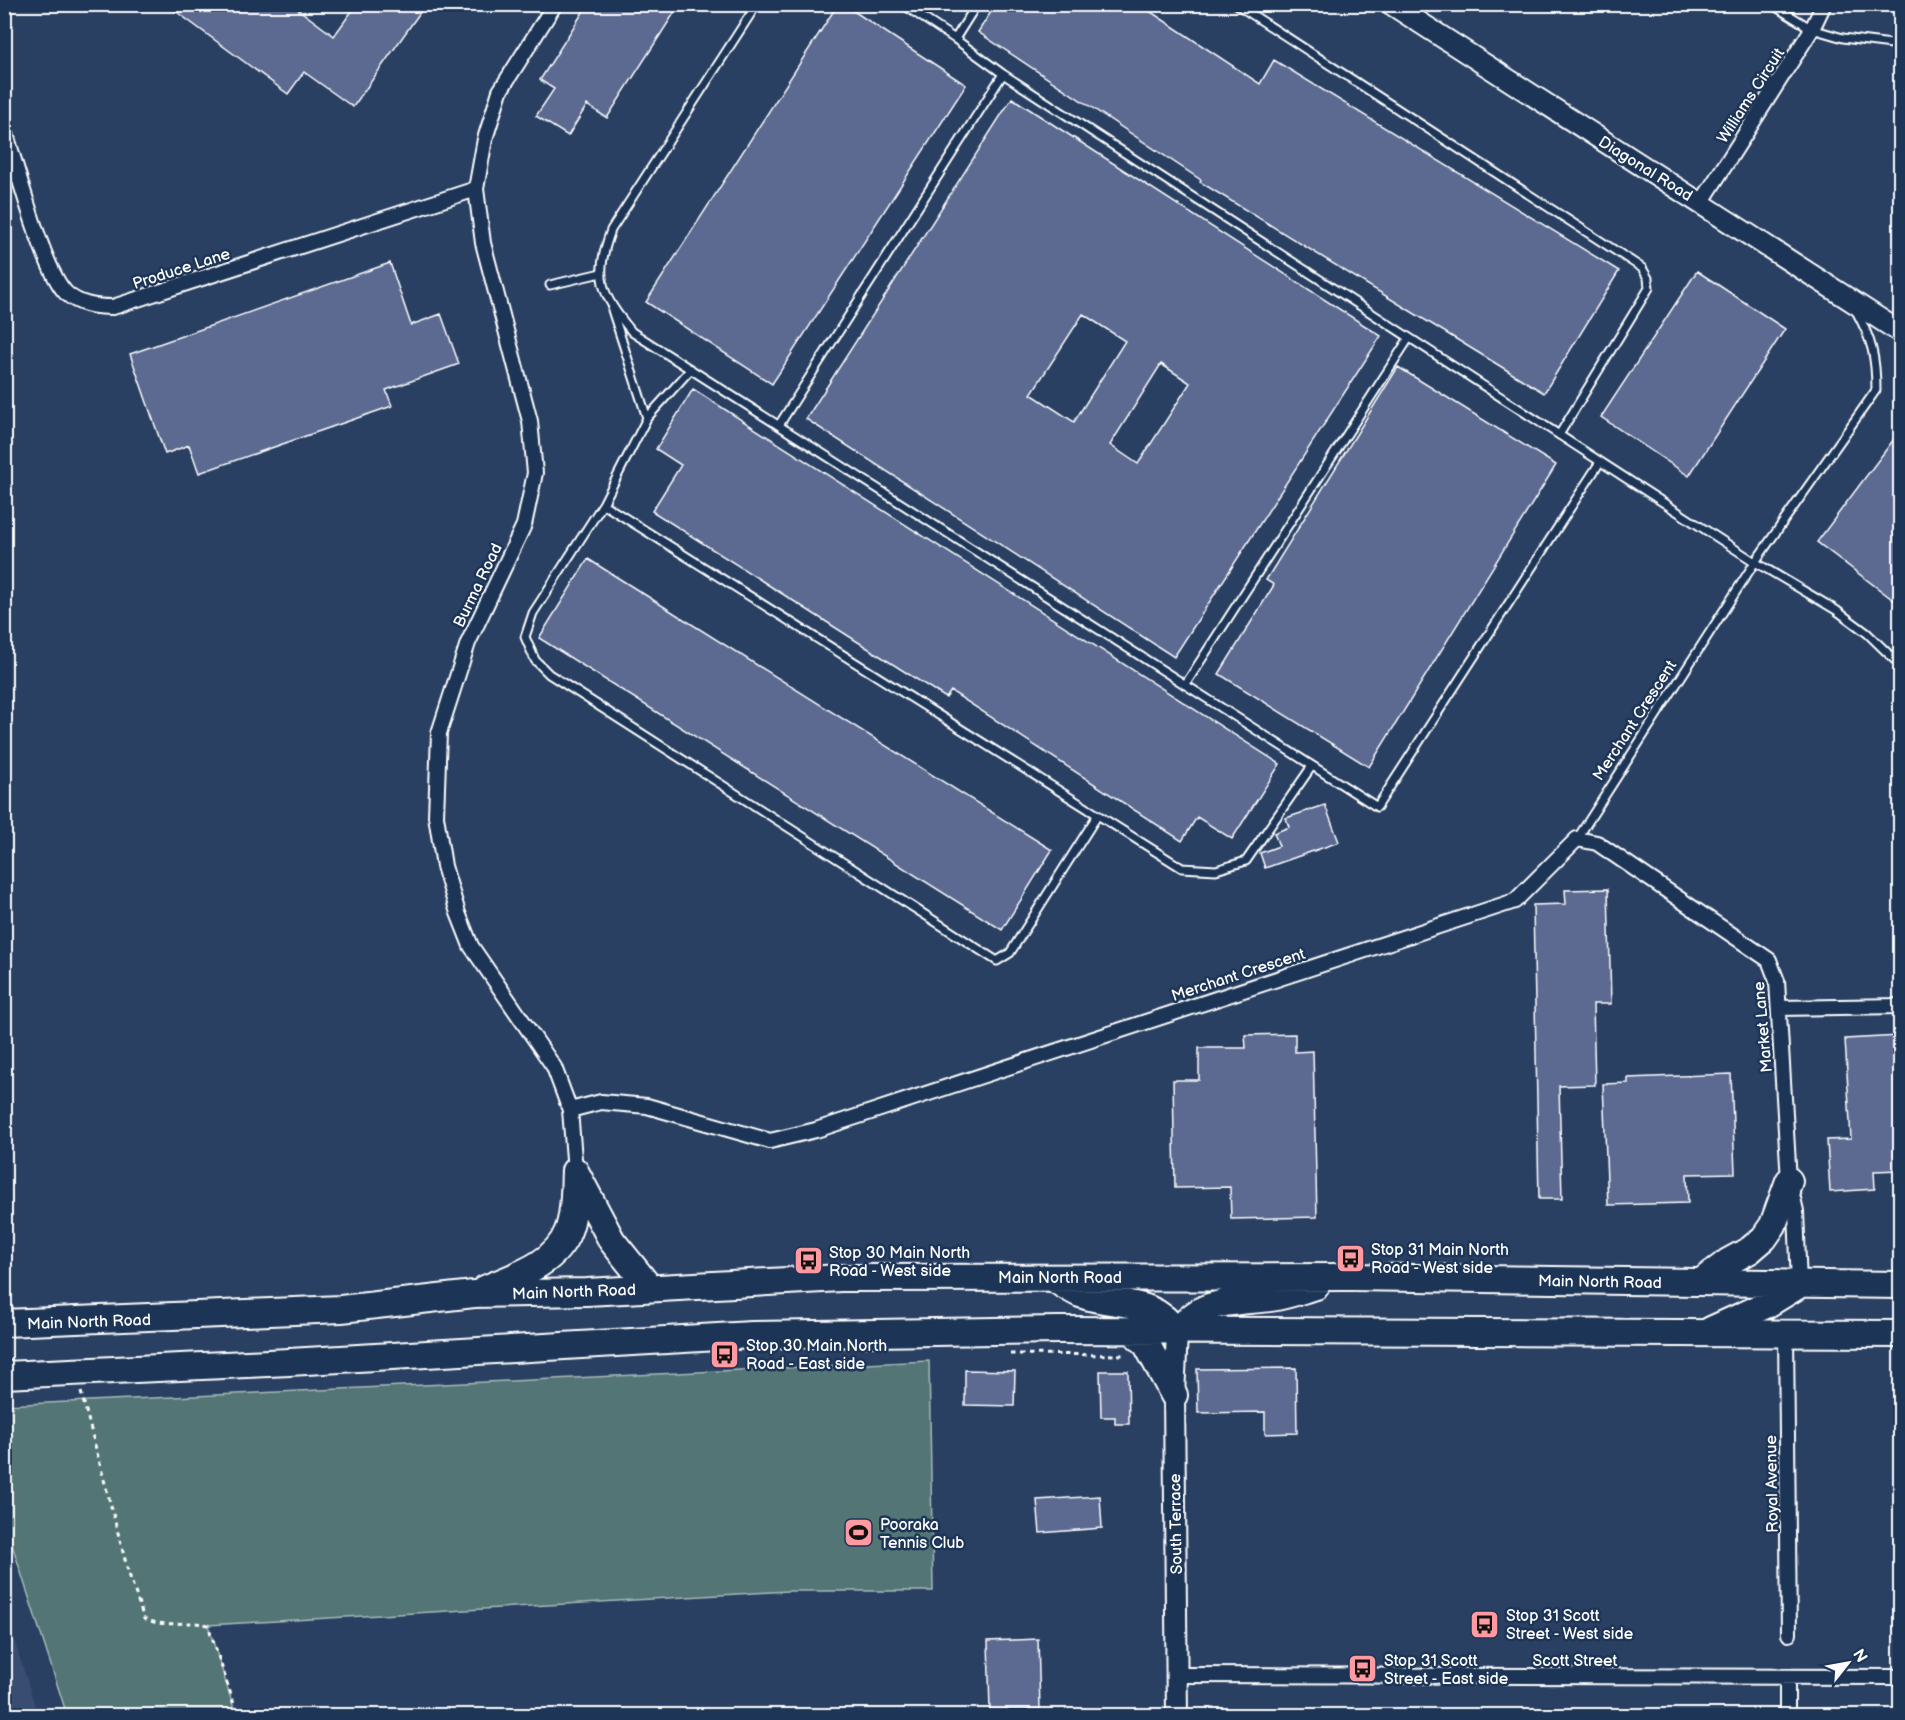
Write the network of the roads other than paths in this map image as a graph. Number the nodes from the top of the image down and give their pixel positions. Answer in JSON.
{"nodes":[{"id":1,"x":555,"y":4,"type":"edge"},
{"id":2,"x":757,"y":4,"type":"edge"},
{"id":3,"x":902,"y":4,"type":"edge"},
{"id":4,"x":977,"y":4,"type":"edge"},
{"id":5,"x":1236,"y":4,"type":"edge"},
{"id":6,"x":1391,"y":4,"type":"edge"},
{"id":7,"x":1771,"y":4,"type":"edge"},
{"id":8,"x":1824,"y":4,"type":"edge"},
{"id":9,"x":1812,"y":29,"type":"junction"},
{"id":10,"x":955,"y":39,"type":"junction"},
{"id":11,"x":1900,"y":45,"type":"edge"},
{"id":12,"x":1004,"y":75,"type":"junction"},
{"id":13,"x":4,"y":128,"type":"edge"},
{"id":14,"x":476,"y":189,"type":"junction"},
{"id":15,"x":1701,"y":202,"type":"junction"},
{"id":16,"x":601,"y":273,"type":"junction"},
{"id":17,"x":550,"y":285,"type":"dead end"},
{"id":18,"x":1848,"y":298,"type":"junction"},
{"id":19,"x":610,"y":305,"type":"junction"},
{"id":20,"x":1900,"y":332,"type":"edge"},
{"id":21,"x":1409,"y":338,"type":"junction"},
{"id":22,"x":691,"y":369,"type":"junction"},
{"id":23,"x":646,"y":418,"type":"junction"},
{"id":24,"x":779,"y":425,"type":"junction"},
{"id":25,"x":1559,"y":435,"type":"junction"},
{"id":26,"x":1600,"y":462,"type":"junction"},
{"id":27,"x":603,"y":504,"type":"junction"},
{"id":28,"x":1755,"y":562,"type":"junction"},
{"id":29,"x":1900,"y":665,"type":"edge"},
{"id":30,"x":1185,"y":685,"type":"junction"},
{"id":31,"x":1312,"y":766,"type":"junction"},
{"id":32,"x":1097,"y":816,"type":"junction"},
{"id":33,"x":1577,"y":839,"type":"junction"},
{"id":34,"x":1900,"y":1006,"type":"edge"},
{"id":35,"x":1779,"y":1008,"type":"junction"},
{"id":36,"x":570,"y":1110,"type":"junction"},
{"id":37,"x":575,"y":1171,"type":"junction"},
{"id":38,"x":1789,"y":1181,"type":"junction"},
{"id":39,"x":1050,"y":1277,"type":"junction"},
{"id":40,"x":1348,"y":1277,"type":"junction"},
{"id":41,"x":1701,"y":1282,"type":"junction"},
{"id":42,"x":1799,"y":1285,"type":"junction"},
{"id":43,"x":1900,"y":1285,"type":"edge"},
{"id":44,"x":649,"y":1287,"type":"junction"},
{"id":45,"x":474,"y":1294,"type":"junction"},
{"id":46,"x":4,"y":1323,"type":"edge"},
{"id":47,"x":1177,"y":1333,"type":"junction"},
{"id":48,"x":1703,"y":1333,"type":"junction"},
{"id":49,"x":1786,"y":1334,"type":"junction"},
{"id":50,"x":1900,"y":1334,"type":"edge"},
{"id":51,"x":1131,"y":1343,"type":"junction"},
{"id":52,"x":4,"y":1375,"type":"edge"},
{"id":53,"x":1174,"y":1395,"type":"junction"},
{"id":54,"x":1789,"y":1634,"type":"dead end"},
{"id":55,"x":1177,"y":1675,"type":"junction"},
{"id":56,"x":1787,"y":1677,"type":"junction"},
{"id":57,"x":1900,"y":1677,"type":"edge"},
{"id":58,"x":1177,"y":1716,"type":"edge"},
{"id":59,"x":1787,"y":1716,"type":"edge"}],
"edges":[{"from":1,"to":14,"type":"street","name":"Burma Road"},
{"from":2,"to":16,"type":"lane"},
{"from":3,"to":10,"type":"lane"},
{"from":4,"to":10,"type":"lane"},
{"from":5,"to":25,"type":"lane"},
{"from":6,"to":15,"type":"street","name":"Diagonal Road"},
{"from":7,"to":9,"type":"lane"},
{"from":8,"to":9,"type":"street","name":"Williams Circuit"},
{"from":9,"to":11,"type":"lane"},
{"from":9,"to":15,"type":"street","name":"Williams Circuit"},
{"from":10,"to":12,"type":"lane"},
{"from":12,"to":21,"type":"lane"},
{"from":12,"to":24,"type":"lane"},
{"from":13,"to":14,"type":"street","name":"Produce Lane"},
{"from":14,"to":36,"type":"street","name":"Burma Road"},
{"from":15,"to":18,"type":"street","name":"Diagonal Road"},
{"from":16,"to":17,"type":"lane"},
{"from":16,"to":19,"type":"lane"},
{"from":18,"to":20,"type":"street","name":"Diagonal Road"},
{"from":18,"to":28,"type":"lane","name":"Merchant Crescent"},
{"from":19,"to":22,"type":"lane"},
{"from":19,"to":23,"type":"lane"},
{"from":21,"to":25,"type":"lane"},
{"from":21,"to":30,"type":"lane"},
{"from":22,"to":23,"type":"lane"},
{"from":22,"to":24,"type":"lane"},
{"from":23,"to":27,"type":"lane"},
{"from":24,"to":30,"type":"lane"},
{"from":25,"to":26,"type":"lane"},
{"from":26,"to":28,"type":"lane"},
{"from":26,"to":31,"type":"lane"},
{"from":27,"to":32,"type":"lane"},
{"from":27,"to":32,"type":"lane"},
{"from":28,"to":29,"type":"lane"},
{"from":28,"to":33,"type":"lane","name":"Merchant Crescent"},
{"from":30,"to":31,"type":"lane"},
{"from":31,"to":32,"type":"lane"},
{"from":33,"to":35,"type":"street","name":"Market Lane"},
{"from":33,"to":36,"type":"street","name":"Merchant Crescent"},
{"from":34,"to":35,"type":"street"},
{"from":35,"to":38,"type":"street","name":"Market Lane"},
{"from":36,"to":37,"type":"street","name":"Burma Road"},
{"from":37,"to":44,"type":"highway"},
{"from":37,"to":45,"type":"highway"},
{"from":38,"to":41,"type":"highway"},
{"from":38,"to":42,"type":"street","name":"Market Lane"},
{"from":39,"to":40,"type":"highway","name":"Main North Road"},
{"from":39,"to":44,"type":"highway","name":"Main North Road"},
{"from":39,"to":47,"type":"highway"},
{"from":40,"to":41,"type":"highway","name":"Main North Road"},
{"from":40,"to":47,"type":"highway"},
{"from":41,"to":42,"type":"highway","name":"Main North Road"},
{"from":42,"to":43,"type":"highway","name":"Main North Road"},
{"from":42,"to":48,"type":"highway"},
{"from":44,"to":45,"type":"highway","name":"Main North Road"},
{"from":45,"to":46,"type":"highway","name":"Main North Road"},
{"from":47,"to":48,"type":"highway"},
{"from":47,"to":51,"type":"highway"},
{"from":47,"to":53,"type":"street","name":"South Terrace"},
{"from":48,"to":49,"type":"highway"},
{"from":49,"to":50,"type":"highway"},
{"from":49,"to":54,"type":"street","name":"Royal Avenue"},
{"from":51,"to":52,"type":"highway"},
{"from":51,"to":53,"type":"highway"},
{"from":53,"to":55,"type":"street","name":"South Terrace"},
{"from":55,"to":56,"type":"street","name":"Scott Street"},
{"from":55,"to":58,"type":"street","name":"South Terrace"},
{"from":56,"to":57,"type":"street","name":"Scott Street"},
{"from":56,"to":59,"type":"street"}]}
